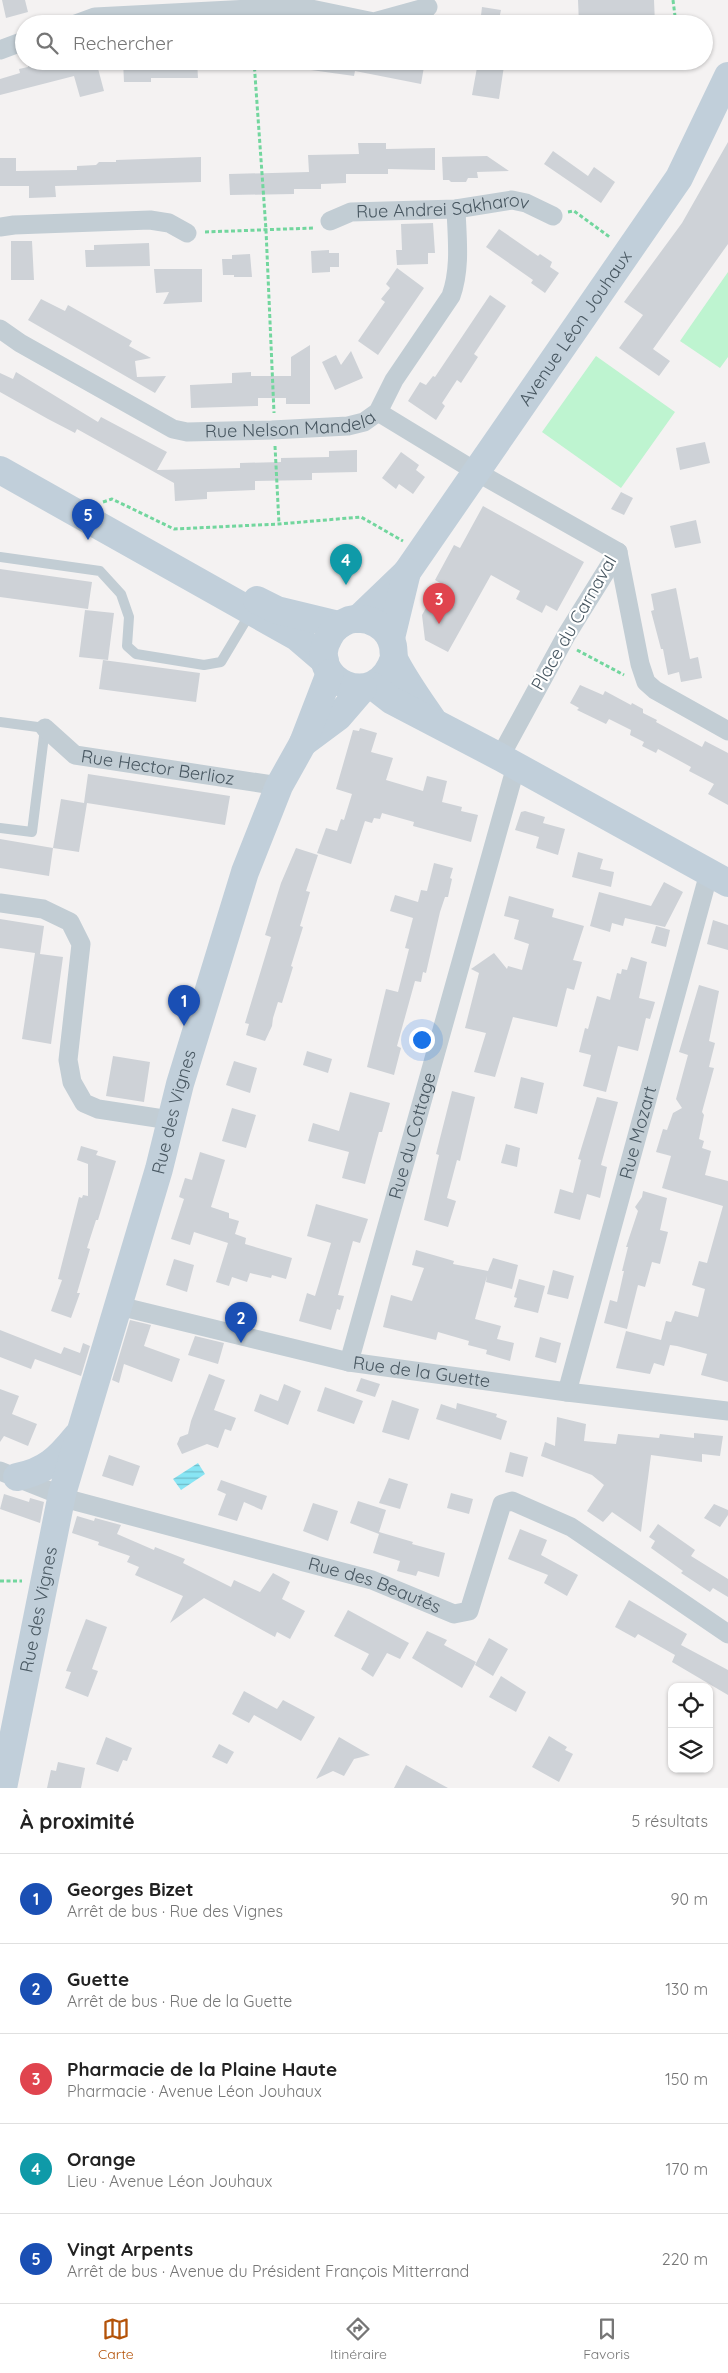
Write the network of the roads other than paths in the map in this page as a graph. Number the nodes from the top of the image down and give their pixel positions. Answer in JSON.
{"nodes":[{"id":1,"x":428,"y":7,"type":"dead end"},
{"id":2,"x":134,"y":15,"type":"edge"},
{"id":3,"x":337,"y":15,"type":"edge"},
{"id":4,"x":399,"y":15,"type":"edge"},
{"id":5,"x":15,"y":45,"type":"edge"},
{"id":6,"x":0,"y":50,"type":"edge"},
{"id":7,"x":728,"y":76,"type":"edge"},
{"id":8,"x":456,"y":208,"type":"junction"},
{"id":9,"x":553,"y":216,"type":"road end"},
{"id":10,"x":330,"y":221,"type":"road end"},
{"id":11,"x":0,"y":228,"type":"edge"},
{"id":12,"x":187,"y":233,"type":"road end"},
{"id":13,"x":0,"y":329,"type":"edge"},
{"id":14,"x":378,"y":412,"type":"junction"},
{"id":15,"x":0,"y":470,"type":"edge"},
{"id":16,"x":475,"y":471,"type":"junction"},
{"id":17,"x":618,"y":552,"type":"junction"},
{"id":18,"x":0,"y":557,"type":"edge"},
{"id":19,"x":414,"y":562,"type":"junction"},
{"id":20,"x":195,"y":579,"type":"junction"},
{"id":21,"x":251,"y":612,"type":"junction"},
{"id":22,"x":349,"y":622,"type":"junction"},
{"id":23,"x":392,"y":648,"type":"junction"},
{"id":24,"x":327,"y":667,"type":"junction"},
{"id":25,"x":368,"y":687,"type":"junction"},
{"id":26,"x":0,"y":722,"type":"edge"},
{"id":27,"x":436,"y":724,"type":"junction"},
{"id":28,"x":45,"y":728,"type":"junction"},
{"id":29,"x":728,"y":732,"type":"edge"},
{"id":30,"x":303,"y":743,"type":"junction"},
{"id":31,"x":508,"y":762,"type":"junction"},
{"id":32,"x":279,"y":786,"type":"junction"},
{"id":33,"x":0,"y":828,"type":"edge"},
{"id":34,"x":719,"y":878,"type":"edge"},
{"id":35,"x":0,"y":903,"type":"edge"},
{"id":36,"x":170,"y":1120,"type":"junction"},
{"id":37,"x":119,"y":1306,"type":"junction"},
{"id":38,"x":349,"y":1362,"type":"junction"},
{"id":39,"x":567,"y":1392,"type":"junction"},
{"id":40,"x":728,"y":1411,"type":"edge"},
{"id":41,"x":80,"y":1432,"type":"junction"},
{"id":42,"x":9,"y":1474,"type":"edge"},
{"id":43,"x":62,"y":1494,"type":"junction"},
{"id":44,"x":728,"y":1634,"type":"edge"},
{"id":45,"x":3,"y":1788,"type":"edge"}],
"edges":[{"from":1,"to":4,"type":"street"},
{"from":2,"to":3,"type":"street"},
{"from":5,"to":6,"type":"street"},
{"from":7,"to":16,"type":"street","name":"Avenue Léon Jouhaux"},
{"from":8,"to":9,"type":"street","name":"Rue Andrei Sakharov"},
{"from":8,"to":10,"type":"street","name":"Rue Andrei Sakharov"},
{"from":8,"to":14,"type":"street","name":"Rue Nelson Mandela"},
{"from":11,"to":12,"type":"street"},
{"from":13,"to":14,"type":"street","name":"Rue Nelson Mandela"},
{"from":14,"to":16,"type":"street","name":"Place du Carnaval"},
{"from":15,"to":20,"type":"street"},
{"from":16,"to":17,"type":"street","name":"Place du Carnaval"},
{"from":16,"to":19,"type":"street","name":"Avenue Léon Jouhaux"},
{"from":17,"to":29,"type":"street"},
{"from":17,"to":31,"type":"street","name":"Place du Carnaval"},
{"from":18,"to":21,"type":"lane"},
{"from":19,"to":22,"type":"street","name":"Avenue Léon Jouhaux"},
{"from":19,"to":23,"type":"street","name":"Avenue Léon Jouhaux"},
{"from":20,"to":21,"type":"street"},
{"from":20,"to":22,"type":"street"},
{"from":21,"to":24,"type":"street"},
{"from":22,"to":23,"type":"street"},
{"from":22,"to":24,"type":"street"},
{"from":23,"to":25,"type":"street"},
{"from":23,"to":27,"type":"street"},
{"from":24,"to":25,"type":"street"},
{"from":24,"to":30,"type":"street","name":"Rue des Vignes"},
{"from":25,"to":27,"type":"street"},
{"from":25,"to":30,"type":"street","name":"Rue des Vignes"},
{"from":26,"to":28,"type":"lane"},
{"from":27,"to":31,"type":"street"},
{"from":28,"to":32,"type":"street","name":"Rue Hector Berlioz"},
{"from":28,"to":33,"type":"lane"},
{"from":30,"to":32,"type":"street","name":"Rue des Vignes"},
{"from":31,"to":34,"type":"street"},
{"from":31,"to":38,"type":"street","name":"Rue du Cottage"},
{"from":32,"to":36,"type":"street","name":"Rue des Vignes"},
{"from":34,"to":39,"type":"street","name":"Rue Mozart"},
{"from":35,"to":36,"type":"street"},
{"from":36,"to":37,"type":"street","name":"Rue des Vignes"},
{"from":37,"to":38,"type":"street","name":"Rue de la Guette"},
{"from":37,"to":41,"type":"street","name":"Rue des Vignes"},
{"from":38,"to":39,"type":"street","name":"Rue de la Guette"},
{"from":39,"to":40,"type":"street","name":"Rue de la Guette"},
{"from":41,"to":42,"type":"street","name":"Rue des Vignes"},
{"from":41,"to":43,"type":"street","name":"Rue des Vignes"},
{"from":42,"to":43,"type":"street"},
{"from":43,"to":44,"type":"street","name":"Rue des Beautés"},
{"from":43,"to":45,"type":"street","name":"Rue des Vignes"}]}
